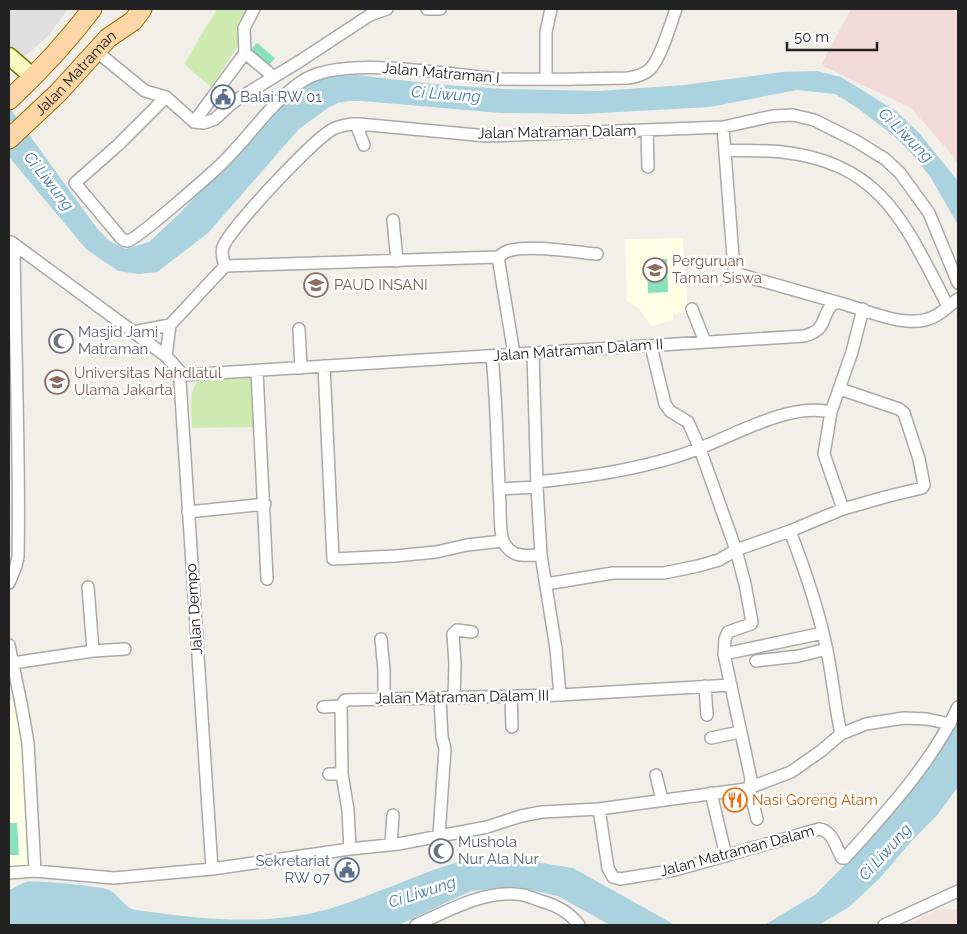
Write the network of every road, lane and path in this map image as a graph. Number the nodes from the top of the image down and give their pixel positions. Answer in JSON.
{"nodes":[{"id":1,"x":92,"y":9,"type":"edge"},
{"id":2,"x":126,"y":9,"type":"edge"},
{"id":3,"x":142,"y":9,"type":"edge"},
{"id":4,"x":254,"y":9,"type":"edge"},
{"id":5,"x":387,"y":9,"type":"edge"},
{"id":6,"x":551,"y":9,"type":"edge"},
{"id":7,"x":676,"y":9,"type":"edge"},
{"id":8,"x":102,"y":44,"type":"junction"},
{"id":9,"x":245,"y":53,"type":"junction"},
{"id":10,"x":9,"y":56,"type":"edge"},
{"id":11,"x":274,"y":77,"type":"junction"},
{"id":12,"x":546,"y":79,"type":"junction"},
{"id":13,"x":28,"y":82,"type":"junction"},
{"id":14,"x":166,"y":97,"type":"junction"},
{"id":15,"x":9,"y":100,"type":"edge"},
{"id":16,"x":199,"y":123,"type":"junction"},
{"id":17,"x":356,"y":124,"type":"junction"},
{"id":18,"x":723,"y":127,"type":"junction"},
{"id":19,"x":647,"y":130,"type":"junction"},
{"id":20,"x":9,"y":139,"type":"edge"},
{"id":21,"x":364,"y":145,"type":"dead end"},
{"id":22,"x":725,"y":150,"type":"junction"},
{"id":23,"x":648,"y":167,"type":"dead end"},
{"id":24,"x":393,"y":220,"type":"dead end"},
{"id":25,"x":11,"y":242,"type":"edge"},
{"id":26,"x":597,"y":254,"type":"dead end"},
{"id":27,"x":498,"y":257,"type":"junction"},
{"id":28,"x":397,"y":261,"type":"junction"},
{"id":29,"x":225,"y":266,"type":"junction"},
{"id":30,"x":958,"y":283,"type":"edge"},
{"id":31,"x":958,"y":298,"type":"edge"},
{"id":32,"x":840,"y":303,"type":"junction"},
{"id":33,"x":948,"y":306,"type":"junction"},
{"id":34,"x":692,"y":309,"type":"dead end"},
{"id":35,"x":864,"y":309,"type":"junction"},
{"id":36,"x":170,"y":325,"type":"junction"},
{"id":37,"x":299,"y":329,"type":"dead end"},
{"id":38,"x":133,"y":332,"type":"junction"},
{"id":39,"x":705,"y":342,"type":"junction"},
{"id":40,"x":650,"y":346,"type":"junction"},
{"id":41,"x":532,"y":353,"type":"junction"},
{"id":42,"x":514,"y":354,"type":"junction"},
{"id":43,"x":166,"y":356,"type":"junction"},
{"id":44,"x":492,"y":356,"type":"junction"},
{"id":45,"x":12,"y":359,"type":"edge"},
{"id":46,"x":324,"y":366,"type":"junction"},
{"id":47,"x":300,"y":368,"type":"junction"},
{"id":48,"x":257,"y":370,"type":"junction"},
{"id":49,"x":183,"y":375,"type":"junction"},
{"id":50,"x":840,"y":389,"type":"junction"},
{"id":51,"x":831,"y":412,"type":"junction"},
{"id":52,"x":700,"y":449,"type":"junction"},
{"id":53,"x":537,"y":484,"type":"junction"},
{"id":54,"x":499,"y":489,"type":"junction"},
{"id":55,"x":265,"y":504,"type":"junction"},
{"id":56,"x":843,"y":509,"type":"junction"},
{"id":57,"x":188,"y":512,"type":"junction"},
{"id":58,"x":790,"y":531,"type":"junction"},
{"id":59,"x":503,"y":541,"type":"junction"},
{"id":60,"x":736,"y":550,"type":"junction"},
{"id":61,"x":541,"y":555,"type":"junction"},
{"id":62,"x":267,"y":579,"type":"dead end"},
{"id":63,"x":9,"y":583,"type":"edge"},
{"id":64,"x":546,"y":584,"type":"junction"},
{"id":65,"x":88,"y":588,"type":"dead end"},
{"id":66,"x":472,"y":632,"type":"dead end"},
{"id":67,"x":823,"y":633,"type":"junction"},
{"id":68,"x":381,"y":640,"type":"dead end"},
{"id":69,"x":9,"y":646,"type":"edge"},
{"id":70,"x":125,"y":649,"type":"dead end"},
{"id":71,"x":827,"y":649,"type":"junction"},
{"id":72,"x":93,"y":651,"type":"junction"},
{"id":73,"x":724,"y":654,"type":"junction"},
{"id":74,"x":756,"y":661,"type":"dead end"},
{"id":75,"x":13,"y":663,"type":"junction"},
{"id":76,"x":730,"y":685,"type":"junction"},
{"id":77,"x":705,"y":686,"type":"junction"},
{"id":78,"x":560,"y":694,"type":"junction"},
{"id":79,"x":511,"y":696,"type":"junction"},
{"id":80,"x":454,"y":697,"type":"junction"},
{"id":81,"x":440,"y":698,"type":"junction"},
{"id":82,"x":384,"y":699,"type":"junction"},
{"id":83,"x":341,"y":706,"type":"junction"},
{"id":84,"x":323,"y":707,"type":"dead end"},
{"id":85,"x":958,"y":707,"type":"edge"},
{"id":86,"x":707,"y":716,"type":"dead end"},
{"id":87,"x":950,"y":724,"type":"junction"},
{"id":88,"x":512,"y":727,"type":"dead end"},
{"id":89,"x":740,"y":732,"type":"junction"},
{"id":90,"x":841,"y":734,"type":"junction"},
{"id":91,"x":711,"y":738,"type":"dead end"},
{"id":92,"x":329,"y":774,"type":"dead end"},
{"id":93,"x":342,"y":774,"type":"junction"},
{"id":94,"x":656,"y":775,"type":"dead end"},
{"id":95,"x":749,"y":787,"type":"junction"},
{"id":96,"x":712,"y":793,"type":"junction"},
{"id":97,"x":662,"y":800,"type":"junction"},
{"id":98,"x":599,"y":809,"type":"junction"},
{"id":99,"x":394,"y":815,"type":"dead end"},
{"id":100,"x":757,"y":819,"type":"dead end"},
{"id":101,"x":439,"y":835,"type":"junction"},
{"id":102,"x":391,"y":845,"type":"junction"},
{"id":103,"x":350,"y":849,"type":"junction"},
{"id":104,"x":726,"y":856,"type":"junction"},
{"id":105,"x":212,"y":869,"type":"junction"},
{"id":106,"x":35,"y":871,"type":"junction"},
{"id":107,"x":9,"y":873,"type":"edge"},
{"id":108,"x":958,"y":891,"type":"edge"},
{"id":109,"x":416,"y":925,"type":"edge"},
{"id":110,"x":580,"y":925,"type":"edge"},
{"id":111,"x":884,"y":925,"type":"edge"}],
"edges":[{"from":1,"to":13,"type":"main road","name":"Jalan Matraman"},
{"from":2,"to":8,"type":"main road"},
{"from":3,"to":8,"type":"main road","name":"Jalan Matraman"},
{"from":4,"to":9,"type":"street"},
{"from":5,"to":11,"type":"street"},
{"from":6,"to":12,"type":"street"},
{"from":7,"to":12,"type":"street","name":"Jalan Matraman I"},
{"from":8,"to":14,"type":"street"},
{"from":8,"to":20,"type":"main road","name":"Jalan Matraman"},
{"from":9,"to":11,"type":"street"},
{"from":9,"to":16,"type":"street"},
{"from":10,"to":13,"type":"street"},
{"from":11,"to":16,"type":"street"},
{"from":12,"to":14,"type":"street","name":"Jalan Matraman I"},
{"from":13,"to":15,"type":"main road","name":"Jalan Matraman"},
{"from":14,"to":16,"type":"street"},
{"from":17,"to":19,"type":"street","name":"Jalan Matraman Dalam"},
{"from":17,"to":21,"type":"street"},
{"from":17,"to":29,"type":"street","name":"Jalan Matraman Dalam"},
{"from":18,"to":19,"type":"street","name":"Jalan Matraman Dalam"},
{"from":18,"to":22,"type":"street"},
{"from":18,"to":30,"type":"street","name":"Jalan Matraman Dalam"},
{"from":19,"to":23,"type":"street"},
{"from":22,"to":32,"type":"street"},
{"from":22,"to":33,"type":"street"},
{"from":24,"to":28,"type":"street"},
{"from":25,"to":38,"type":"street"},
{"from":25,"to":45,"type":"street"},
{"from":26,"to":27,"type":"street"},
{"from":27,"to":28,"type":"street"},
{"from":27,"to":42,"type":"street"},
{"from":28,"to":29,"type":"street"},
{"from":29,"to":36,"type":"street"},
{"from":31,"to":33,"type":"street"},
{"from":32,"to":35,"type":"street"},
{"from":32,"to":39,"type":"street","name":"Jalan Matraman Dalam II"},
{"from":33,"to":35,"type":"street"},
{"from":34,"to":39,"type":"street"},
{"from":35,"to":50,"type":"street"},
{"from":36,"to":38,"type":"street"},
{"from":36,"to":43,"type":"street"},
{"from":37,"to":47,"type":"street"},
{"from":38,"to":43,"type":"street"},
{"from":39,"to":40,"type":"street","name":"Jalan Matraman Dalam II"},
{"from":40,"to":41,"type":"street","name":"Jalan Matraman Dalam II"},
{"from":40,"to":52,"type":"street"},
{"from":41,"to":42,"type":"street","name":"Jalan Matraman Dalam II"},
{"from":41,"to":53,"type":"street"},
{"from":42,"to":44,"type":"street","name":"Jalan Matraman Dalam II"},
{"from":43,"to":49,"type":"street"},
{"from":44,"to":46,"type":"street","name":"Jalan Matraman Dalam II"},
{"from":44,"to":54,"type":"street"},
{"from":45,"to":63,"type":"street"},
{"from":46,"to":47,"type":"street","name":"Jalan Matraman Dalam II"},
{"from":46,"to":59,"type":"street"},
{"from":47,"to":48,"type":"street","name":"Jalan Matraman Dalam II"},
{"from":48,"to":49,"type":"street","name":"Jalan Matraman Dalam II"},
{"from":48,"to":55,"type":"street"},
{"from":49,"to":57,"type":"street","name":"Jalan Dempo"},
{"from":50,"to":51,"type":"street"},
{"from":50,"to":56,"type":"street"},
{"from":51,"to":52,"type":"street"},
{"from":51,"to":56,"type":"street"},
{"from":52,"to":53,"type":"street"},
{"from":52,"to":60,"type":"street"},
{"from":53,"to":54,"type":"street"},
{"from":53,"to":61,"type":"street"},
{"from":54,"to":59,"type":"street"},
{"from":55,"to":57,"type":"street"},
{"from":55,"to":62,"type":"street"},
{"from":56,"to":58,"type":"street"},
{"from":57,"to":105,"type":"street","name":"Jalan Dempo"},
{"from":58,"to":60,"type":"street"},
{"from":58,"to":67,"type":"street"},
{"from":59,"to":61,"type":"street"},
{"from":60,"to":64,"type":"street"},
{"from":60,"to":73,"type":"street"},
{"from":61,"to":64,"type":"street"},
{"from":64,"to":78,"type":"street"},
{"from":65,"to":72,"type":"street"},
{"from":66,"to":80,"type":"street"},
{"from":67,"to":71,"type":"street"},
{"from":67,"to":73,"type":"street"},
{"from":68,"to":82,"type":"street"},
{"from":69,"to":75,"type":"street"},
{"from":70,"to":72,"type":"street"},
{"from":71,"to":74,"type":"street"},
{"from":71,"to":90,"type":"street"},
{"from":72,"to":75,"type":"street"},
{"from":73,"to":76,"type":"street"},
{"from":75,"to":106,"type":"street"},
{"from":76,"to":77,"type":"street","name":"Jalan Matraman Dalam III"},
{"from":76,"to":89,"type":"street"},
{"from":77,"to":78,"type":"street","name":"Jalan Matraman Dalam III"},
{"from":77,"to":86,"type":"street"},
{"from":78,"to":79,"type":"street","name":"Jalan Matraman Dalam III"},
{"from":79,"to":80,"type":"street","name":"Jalan Matraman Dalam III"},
{"from":79,"to":88,"type":"street"},
{"from":80,"to":81,"type":"street","name":"Jalan Matraman Dalam III"},
{"from":81,"to":82,"type":"street","name":"Jalan Matraman Dalam III"},
{"from":81,"to":101,"type":"street"},
{"from":82,"to":83,"type":"street","name":"Jalan Matraman Dalam III"},
{"from":83,"to":84,"type":"street"},
{"from":83,"to":93,"type":"street"},
{"from":85,"to":87,"type":"street","name":"Jalan Matraman Dalam"},
{"from":87,"to":90,"type":"street"},
{"from":87,"to":104,"type":"street","name":"Jalan Matraman Dalam"},
{"from":89,"to":91,"type":"street"},
{"from":89,"to":95,"type":"street"},
{"from":90,"to":95,"type":"street"},
{"from":92,"to":93,"type":"street"},
{"from":93,"to":103,"type":"street"},
{"from":94,"to":97,"type":"street"},
{"from":95,"to":96,"type":"street"},
{"from":95,"to":100,"type":"street"},
{"from":96,"to":97,"type":"street"},
{"from":96,"to":104,"type":"street"},
{"from":97,"to":98,"type":"street"},
{"from":98,"to":101,"type":"street"},
{"from":98,"to":104,"type":"street","name":"Jalan Matraman Dalam"},
{"from":99,"to":102,"type":"street"},
{"from":101,"to":102,"type":"street"},
{"from":102,"to":103,"type":"street"},
{"from":103,"to":105,"type":"street"},
{"from":105,"to":106,"type":"street"},
{"from":106,"to":107,"type":"street"},
{"from":108,"to":111,"type":"street"},
{"from":109,"to":110,"type":"street"}]}
